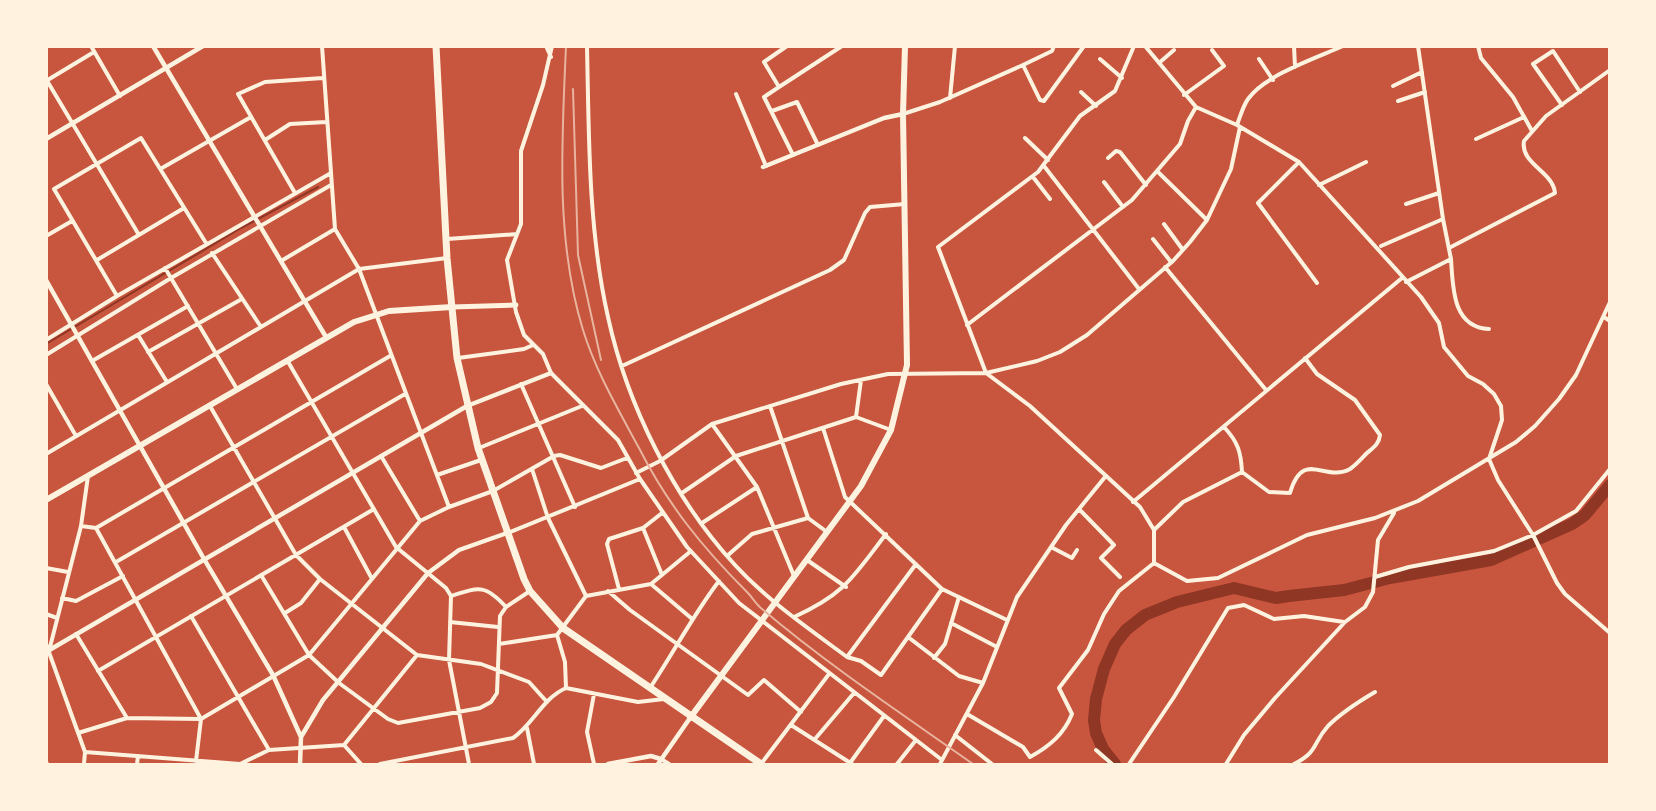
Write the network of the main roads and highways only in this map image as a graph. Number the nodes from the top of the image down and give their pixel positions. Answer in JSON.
{"nodes":[{"id":1,"x":436,"y":46,"type":"edge"},
{"id":2,"x":905,"y":46,"type":"edge"},
{"id":3,"x":516,"y":304,"type":"road end"},
{"id":4,"x":452,"y":307,"type":"junction"},
{"id":5,"x":46,"y":500,"type":"edge"},
{"id":6,"x":690,"y":718,"type":"junction"},
{"id":7,"x":761,"y":764,"type":"edge"}],
"edges":[{"from":1,"to":4,"type":"highway"},
{"from":2,"to":6,"type":"main road"},
{"from":3,"to":4,"type":"main road"},
{"from":4,"to":5,"type":"main road"},
{"from":4,"to":6,"type":"highway"},
{"from":6,"to":7,"type":"highway"}]}
